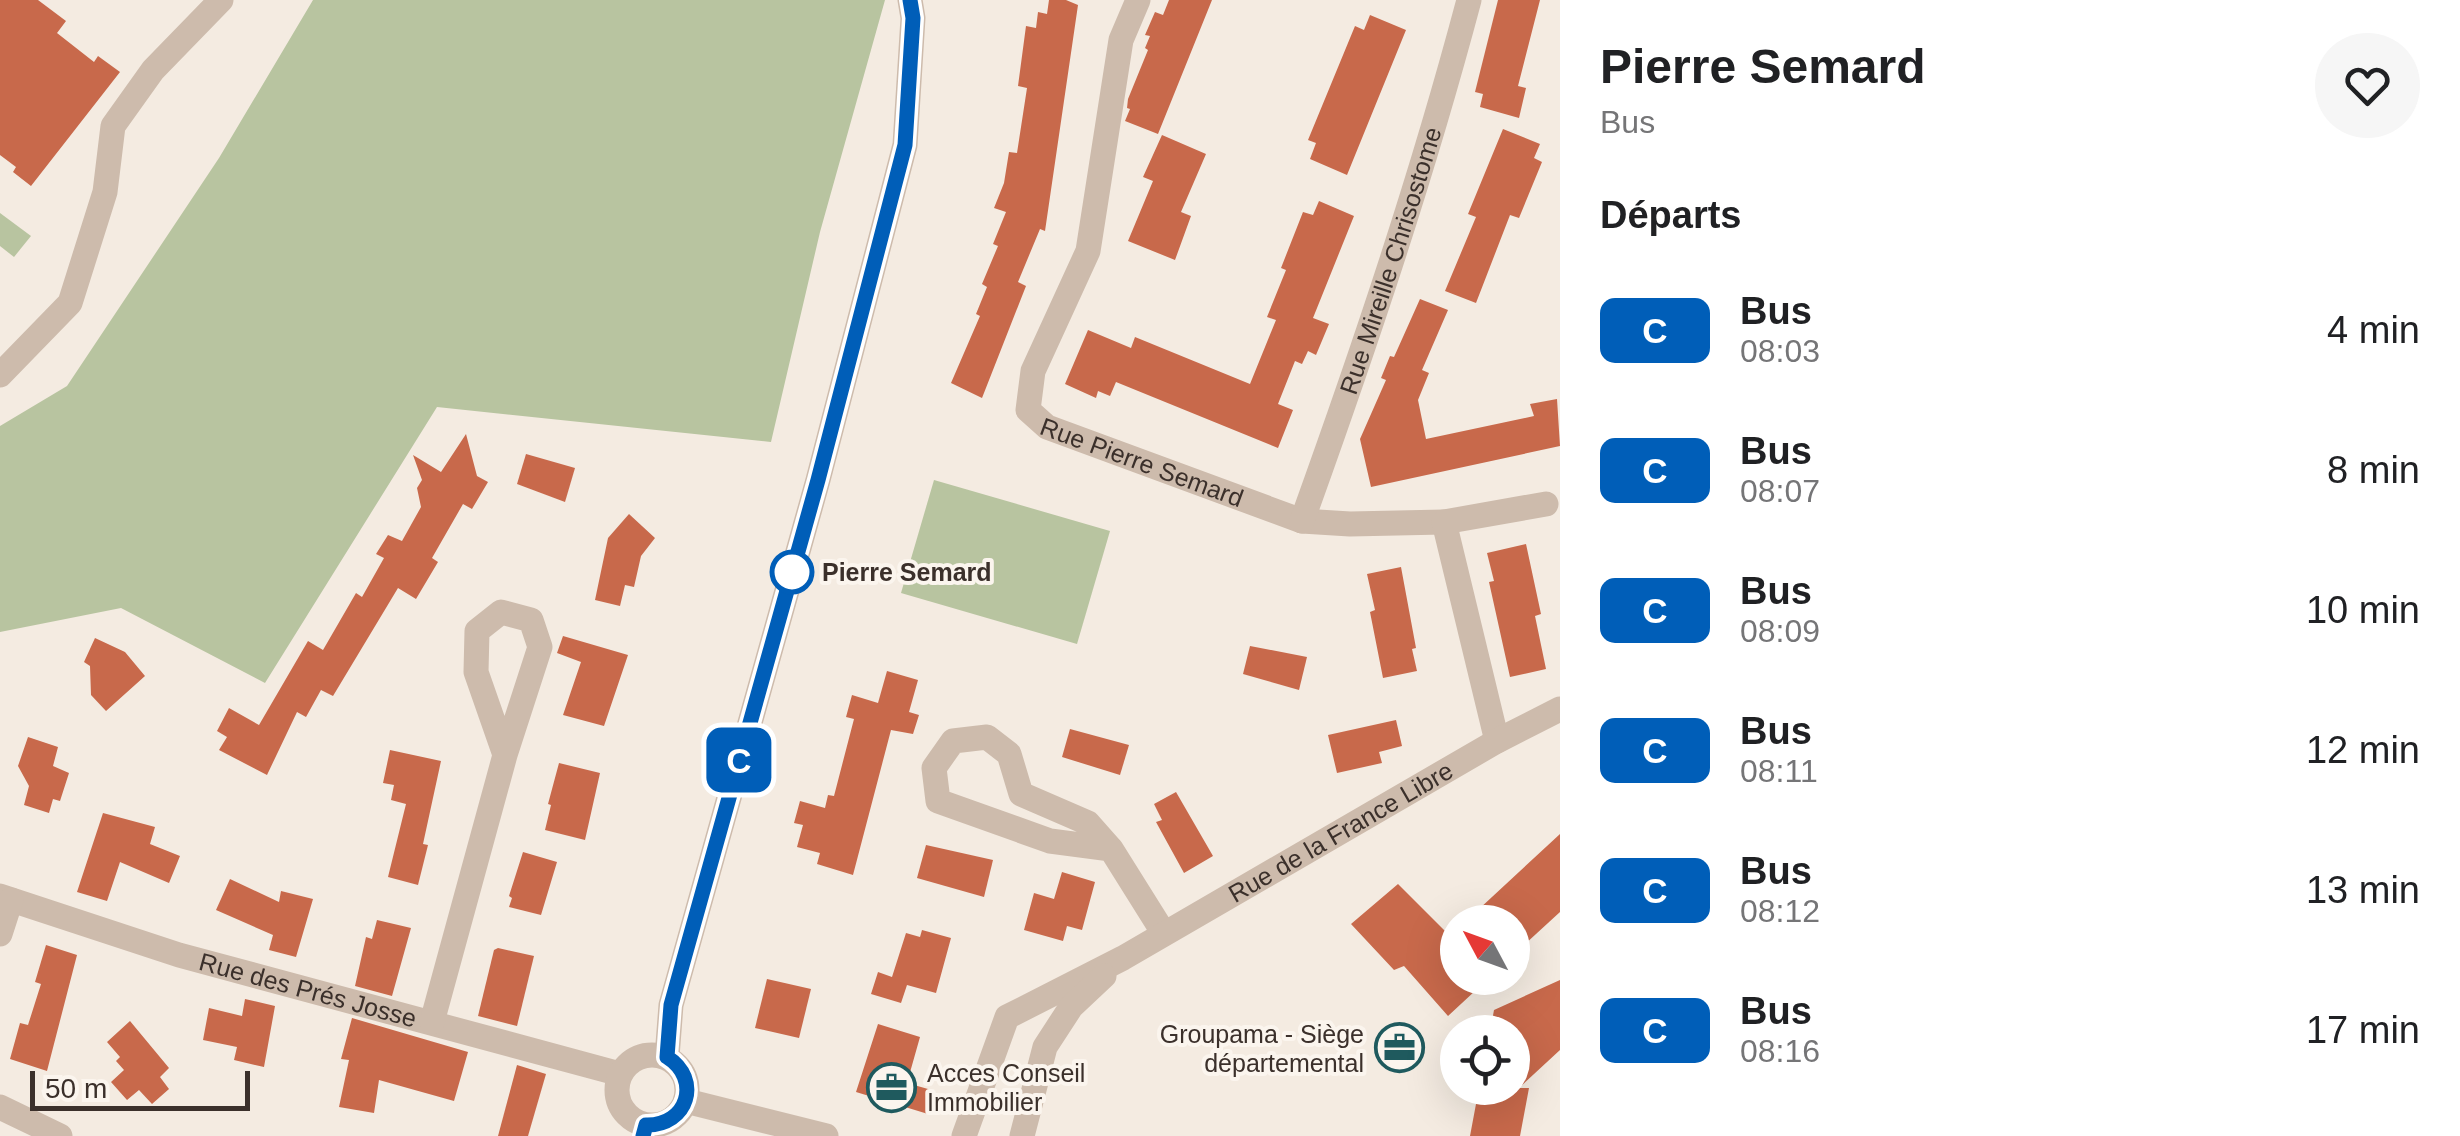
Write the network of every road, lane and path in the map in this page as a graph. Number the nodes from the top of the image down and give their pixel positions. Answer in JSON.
{"nodes":[{"id":1,"x":221,"y":0,"type":"edge"},
{"id":2,"x":910,"y":0,"type":"edge"},
{"id":3,"x":1138,"y":0,"type":"edge"},
{"id":4,"x":1469,"y":0,"type":"edge"},
{"id":5,"x":0,"y":375,"type":"edge"},
{"id":6,"x":1546,"y":504,"type":"dead end"},
{"id":7,"x":1302,"y":521,"type":"junction"},
{"id":8,"x":1444,"y":522,"type":"junction"},
{"id":9,"x":1560,"y":709,"type":"edge"},
{"id":10,"x":1497,"y":741,"type":"junction"},
{"id":11,"x":504,"y":755,"type":"junction"},
{"id":12,"x":1111,"y":849,"type":"junction"},
{"id":13,"x":6,"y":898,"type":"edge"},
{"id":14,"x":1163,"y":932,"type":"junction"},
{"id":15,"x":0,"y":934,"type":"edge"},
{"id":16,"x":1122,"y":958,"type":"junction"},
{"id":17,"x":432,"y":1022,"type":"junction"},
{"id":18,"x":667,"y":1057,"type":"junction"},
{"id":19,"x":620,"y":1074,"type":"junction"},
{"id":20,"x":686,"y":1101,"type":"junction"},
{"id":21,"x":0,"y":1108,"type":"edge"},
{"id":22,"x":645,"y":1131,"type":"edge"},
{"id":23,"x":60,"y":1136,"type":"edge"},
{"id":24,"x":826,"y":1136,"type":"edge"},
{"id":25,"x":964,"y":1136,"type":"edge"},
{"id":26,"x":1022,"y":1136,"type":"edge"}],
"edges":[{"from":1,"to":5,"type":"street"},
{"from":2,"to":18,"type":"street"},
{"from":3,"to":7,"type":"street","name":"Rue Pierre Semard"},
{"from":4,"to":7,"type":"street","name":"Rue Mireille Chrisostome"},
{"from":6,"to":8,"type":"street","name":"Rue Pierre Semard"},
{"from":7,"to":8,"type":"street","name":"Rue Pierre Semard"},
{"from":8,"to":10,"type":"street"},
{"from":9,"to":10,"type":"street","name":"Rue de la France Libre"},
{"from":10,"to":14,"type":"street","name":"Rue de la France Libre"},
{"from":11,"to":11,"type":"street"},
{"from":11,"to":17,"type":"street"},
{"from":12,"to":12,"type":"street"},
{"from":12,"to":14,"type":"street"},
{"from":13,"to":15,"type":"street"},
{"from":13,"to":17,"type":"street","name":"Rue des Prés Josse"},
{"from":14,"to":16,"type":"street","name":"Rue de la France Libre"},
{"from":16,"to":25,"type":"street","name":"Rue de la France Libre"},
{"from":16,"to":26,"type":"street","name":"Rue de la France Libre"},
{"from":17,"to":19,"type":"street","name":"Rue des Prés Josse"},
{"from":18,"to":19,"type":"street"},
{"from":18,"to":20,"type":"street"},
{"from":19,"to":22,"type":"street"},
{"from":20,"to":22,"type":"street"},
{"from":20,"to":24,"type":"street"},
{"from":21,"to":23,"type":"street"}]}
